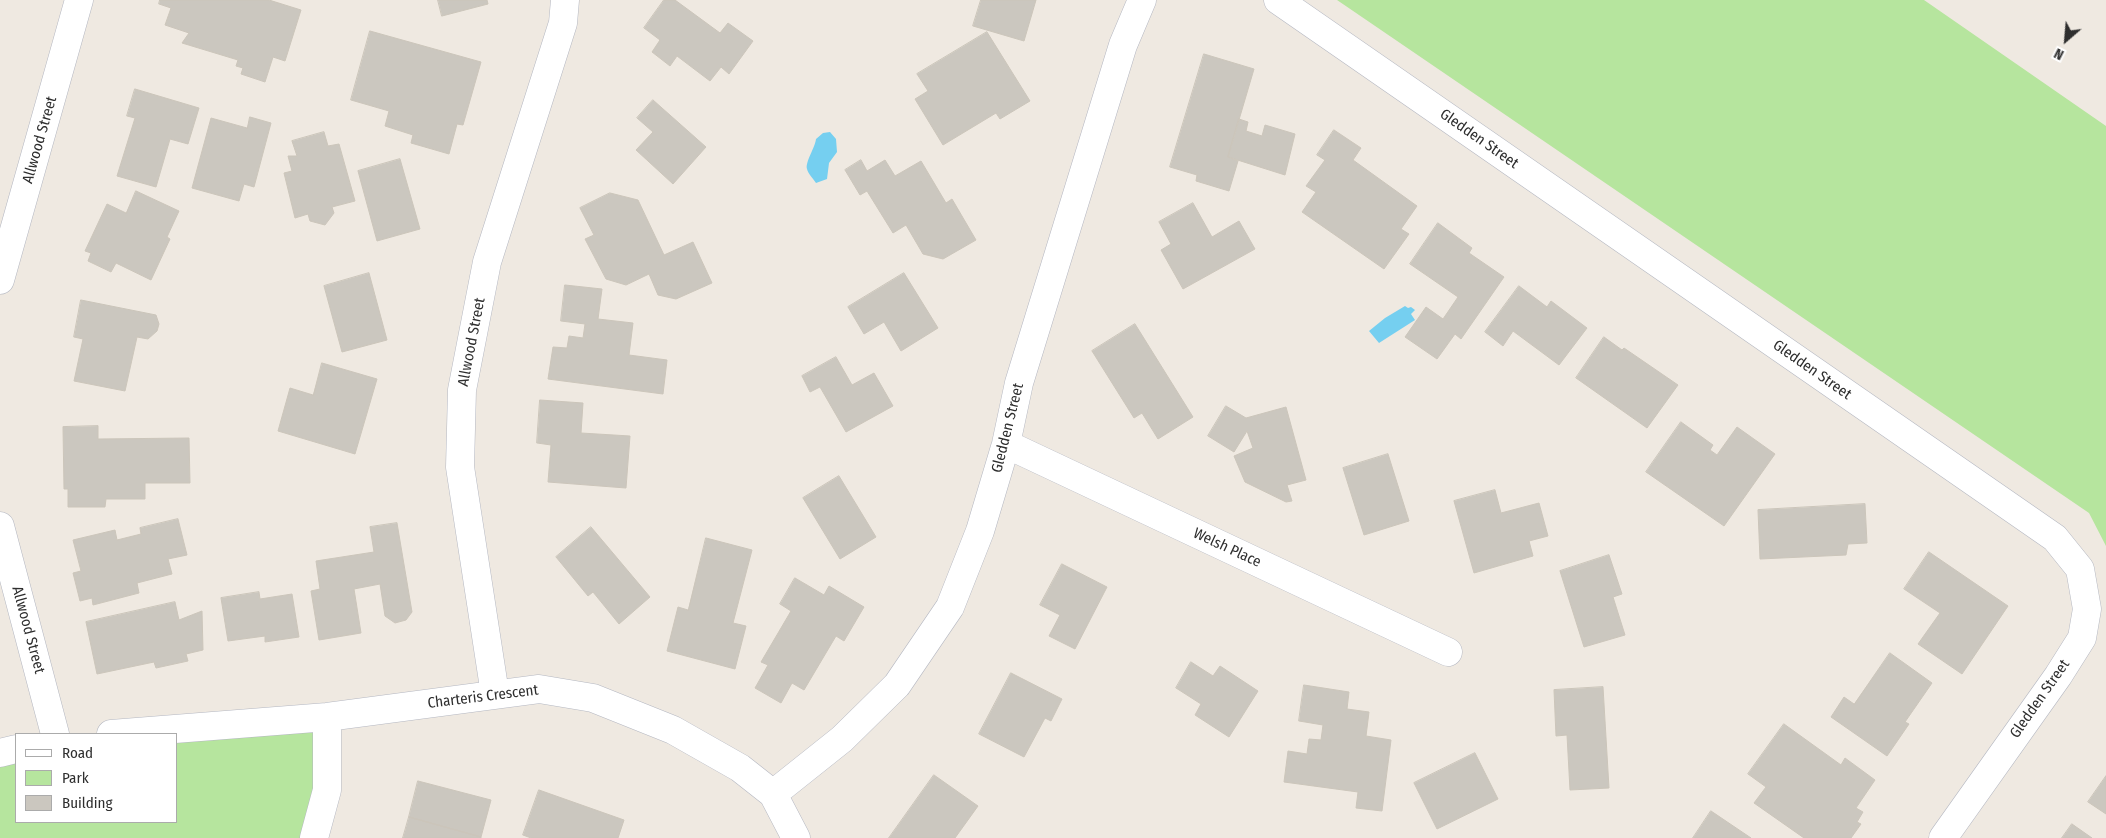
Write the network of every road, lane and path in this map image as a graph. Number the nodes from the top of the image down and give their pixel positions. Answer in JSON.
{"nodes":[{"id":1,"x":79,"y":0,"type":"edge"},
{"id":2,"x":565,"y":0,"type":"edge"},
{"id":3,"x":1142,"y":0,"type":"edge"},
{"id":4,"x":1278,"y":0,"type":"edge"},
{"id":5,"x":0,"y":280,"type":"edge"},
{"id":6,"x":1006,"y":444,"type":"junction"},
{"id":7,"x":0,"y":526,"type":"edge"},
{"id":8,"x":1448,"y":652,"type":"dead end"},
{"id":9,"x":495,"y":694,"type":"junction"},
{"id":10,"x":328,"y":718,"type":"junction"},
{"id":11,"x":55,"y":733,"type":"edge"},
{"id":12,"x":126,"y":733,"type":"edge"},
{"id":13,"x":15,"y":749,"type":"edge"},
{"id":14,"x":0,"y":753,"type":"edge"},
{"id":15,"x":773,"y":794,"type":"junction"},
{"id":16,"x":314,"y":838,"type":"edge"},
{"id":17,"x":796,"y":838,"type":"edge"},
{"id":18,"x":1943,"y":838,"type":"edge"}],
"edges":[{"from":1,"to":5,"type":"street","name":"Allwood Street"},
{"from":2,"to":9,"type":"street","name":"Allwood Street"},
{"from":3,"to":6,"type":"street","name":"Gledden Street"},
{"from":4,"to":18,"type":"street","name":"Gledden Street"},
{"from":6,"to":8,"type":"street","name":"Welsh Place"},
{"from":6,"to":15,"type":"street","name":"Gledden Street"},
{"from":7,"to":11,"type":"street","name":"Allwood Street"},
{"from":9,"to":10,"type":"street","name":"Charteris Crescent"},
{"from":9,"to":15,"type":"street","name":"Charteris Crescent"},
{"from":10,"to":12,"type":"street","name":"Charteris Crescent"},
{"from":10,"to":16,"type":"street"},
{"from":13,"to":14,"type":"street"},
{"from":15,"to":17,"type":"street","name":"Charteris Crescent"}]}
